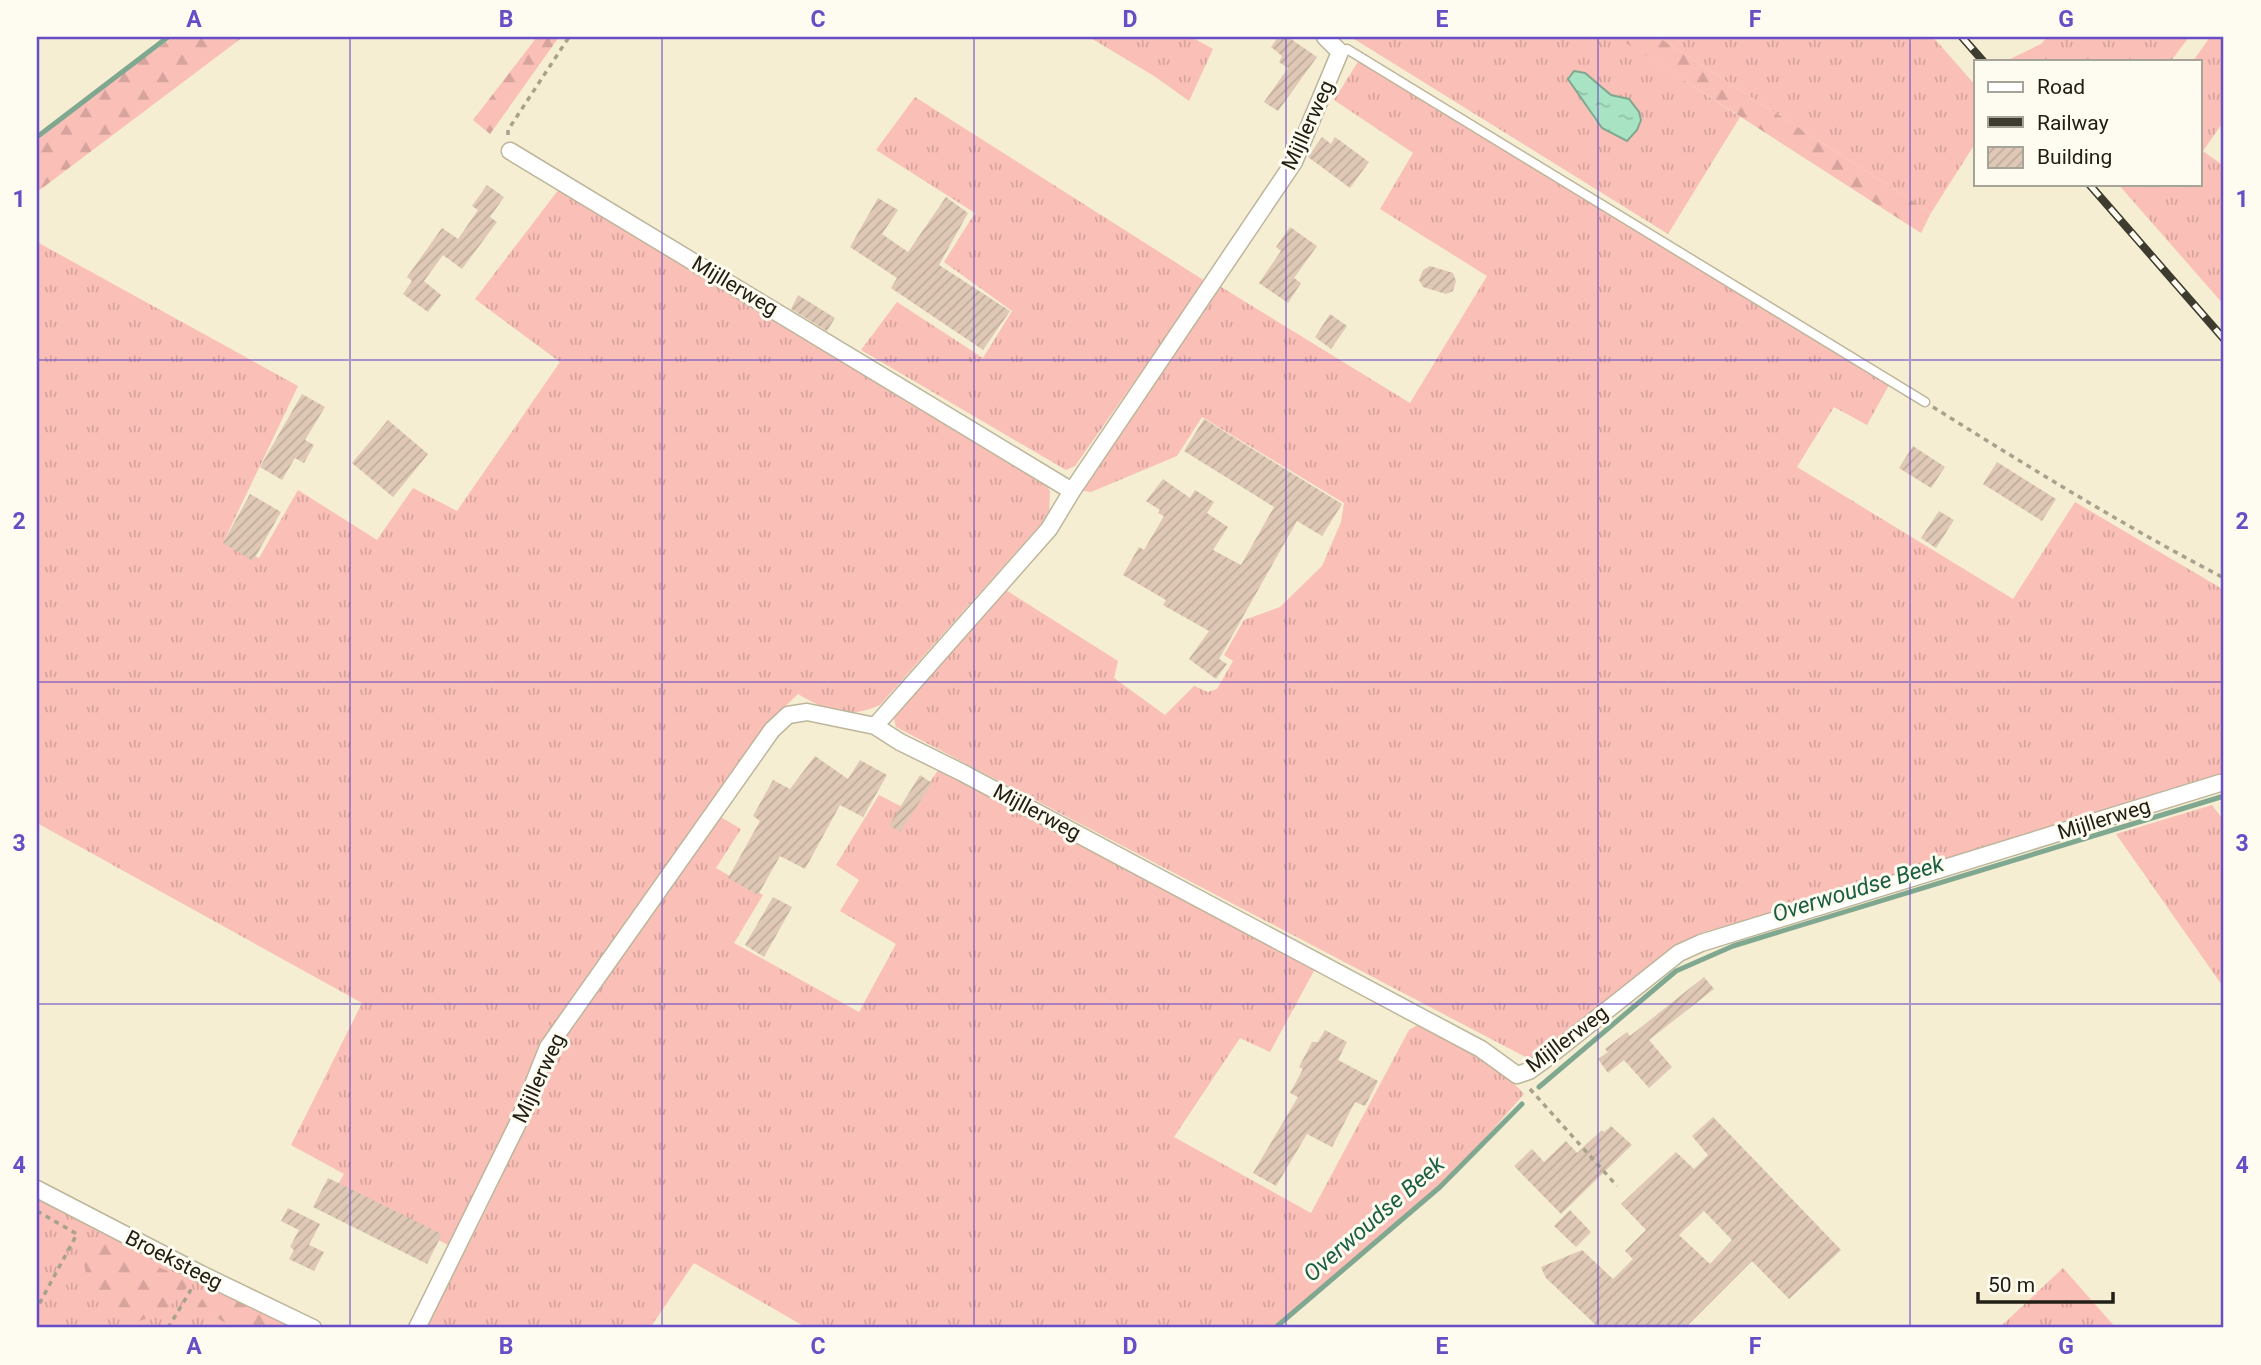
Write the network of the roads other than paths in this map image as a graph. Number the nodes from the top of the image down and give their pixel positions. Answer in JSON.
{"nodes":[{"id":1,"x":1325,"y":37,"type":"edge"},
{"id":2,"x":1340,"y":51,"type":"junction"},
{"id":3,"x":510,"y":151,"type":"road end"},
{"id":4,"x":1924,"y":402,"type":"road end"},
{"id":5,"x":1072,"y":491,"type":"junction"},
{"id":6,"x":875,"y":726,"type":"junction"},
{"id":7,"x":2220,"y":783,"type":"dead end"},
{"id":8,"x":37,"y":1189,"type":"edge"},
{"id":9,"x":313,"y":1328,"type":"edge"},
{"id":10,"x":417,"y":1328,"type":"edge"}],
"edges":[{"from":1,"to":2,"type":"street"},
{"from":2,"to":4,"type":"lane"},
{"from":2,"to":5,"type":"street","name":"Mijllerweg"},
{"from":3,"to":5,"type":"street","name":"Mijllerweg"},
{"from":5,"to":6,"type":"street","name":"Mijllerweg"},
{"from":6,"to":7,"type":"street","name":"Mijllerweg"},
{"from":6,"to":10,"type":"street","name":"Mijllerweg"},
{"from":8,"to":9,"type":"street","name":"Broeksteeg"}]}
